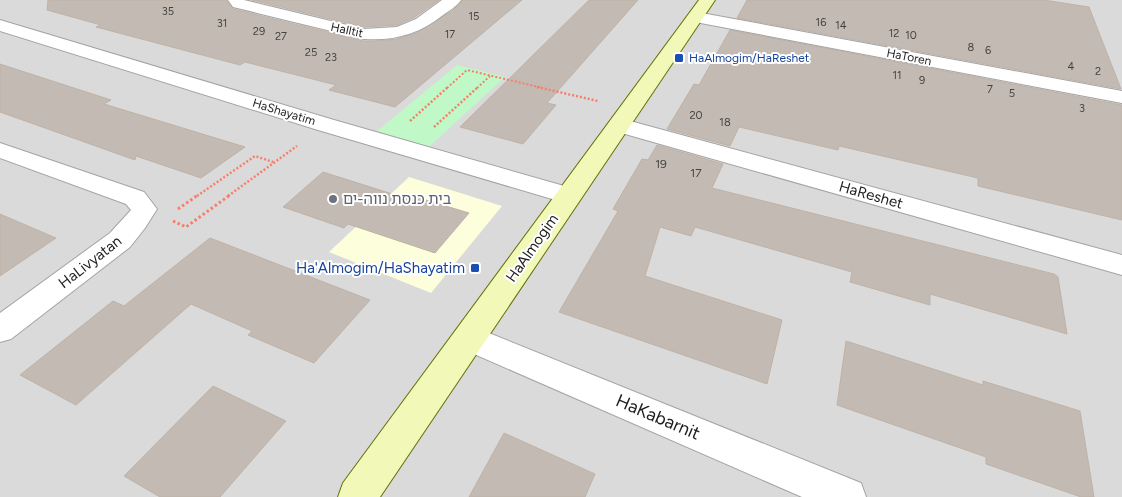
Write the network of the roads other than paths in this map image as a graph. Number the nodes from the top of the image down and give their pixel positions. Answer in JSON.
{"nodes":[{"id":1,"x":236,"y":0,"type":"edge"},
{"id":2,"x":453,"y":0,"type":"edge"},
{"id":3,"x":701,"y":8,"type":"edge"},
{"id":4,"x":0,"y":25,"type":"edge"},
{"id":5,"x":1122,"y":97,"type":"edge"},
{"id":6,"x":625,"y":117,"type":"junction"},
{"id":7,"x":0,"y":150,"type":"edge"},
{"id":8,"x":569,"y":196,"type":"junction"},
{"id":9,"x":1122,"y":265,"type":"edge"},
{"id":10,"x":0,"y":330,"type":"edge"},
{"id":11,"x":469,"y":338,"type":"junction"},
{"id":12,"x":357,"y":497,"type":"edge"},
{"id":13,"x":847,"y":497,"type":"edge"}],
"edges":[{"from":1,"to":2,"type":"street","name":"HaIltit"},
{"from":3,"to":5,"type":"street","name":"HaToren"},
{"from":3,"to":6,"type":"street","name":"HaAlmogim"},
{"from":4,"to":8,"type":"street","name":"HaShayatim"},
{"from":6,"to":8,"type":"street","name":"HaAlmogim"},
{"from":6,"to":9,"type":"street","name":"HaReshet"},
{"from":7,"to":10,"type":"street","name":"HaLivyatan"},
{"from":8,"to":11,"type":"street","name":"HaAlmogim"},
{"from":11,"to":12,"type":"street","name":"HaAlmogim"},
{"from":11,"to":13,"type":"street","name":"HaKabarnit"}]}
